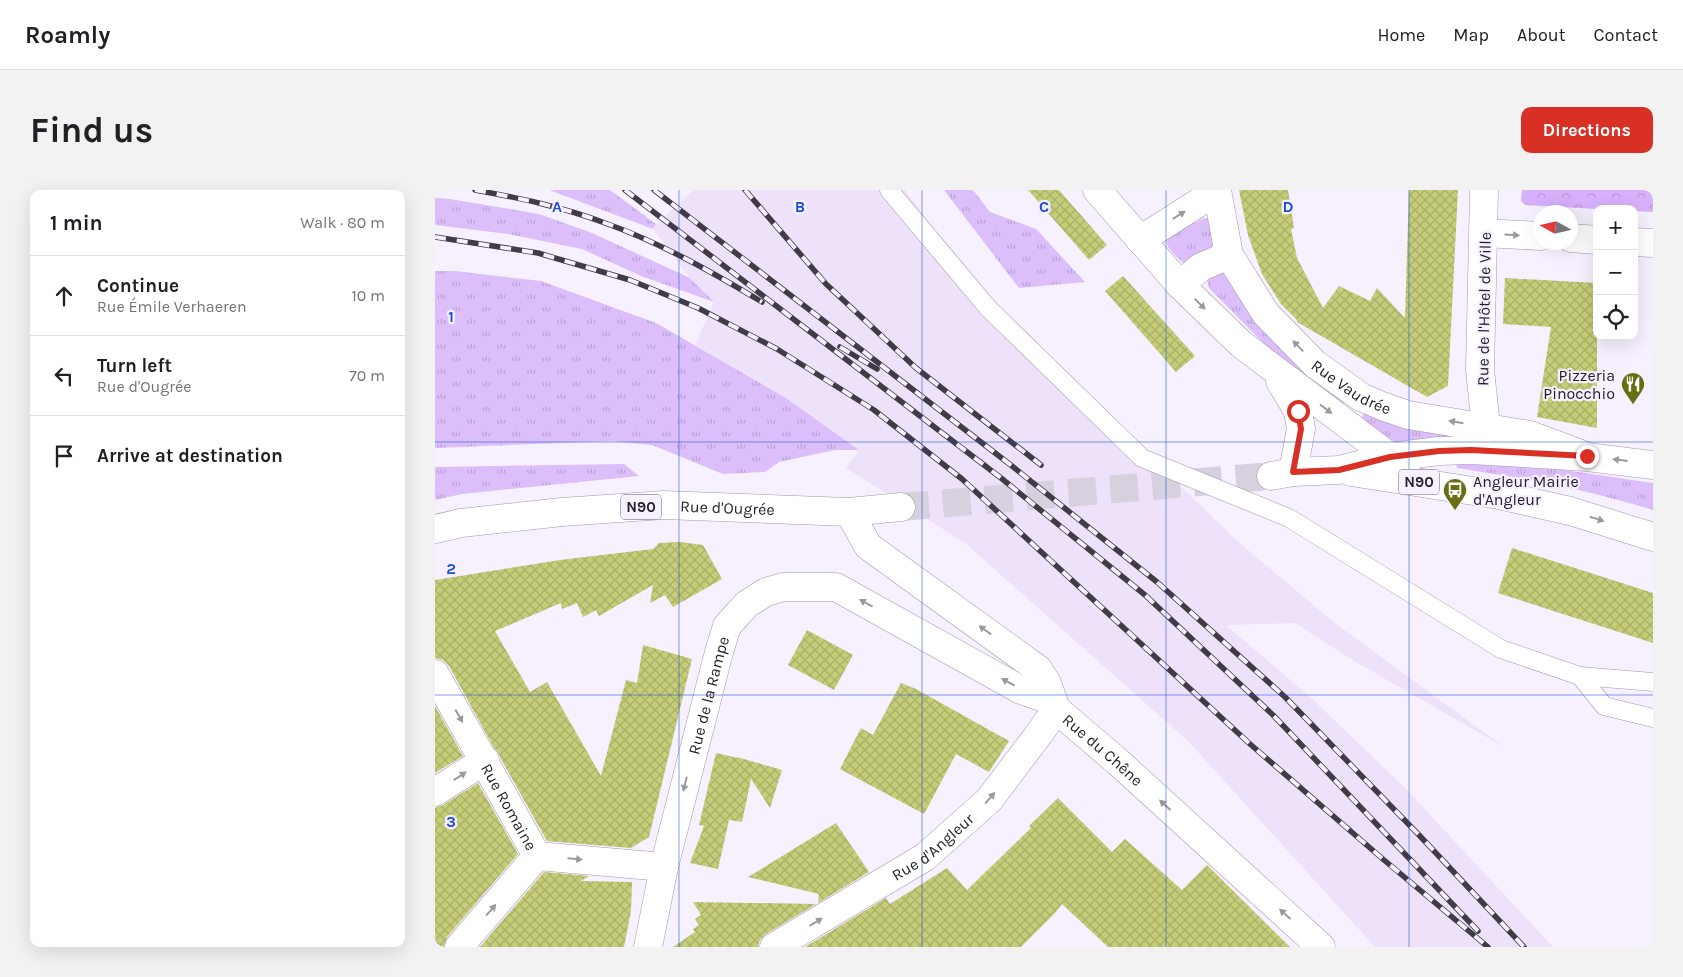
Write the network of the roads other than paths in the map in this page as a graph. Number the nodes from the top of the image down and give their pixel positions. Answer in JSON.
{"nodes":[{"id":1,"x":889,"y":190,"type":"edge"},
{"id":2,"x":1097,"y":190,"type":"edge"},
{"id":3,"x":1217,"y":190,"type":"edge"},
{"id":4,"x":1485,"y":190,"type":"edge"},
{"id":5,"x":1484,"y":233,"type":"junction"},
{"id":6,"x":1533,"y":236,"type":"edge"},
{"id":7,"x":1578,"y":239,"type":"edge"},
{"id":8,"x":1140,"y":240,"type":"junction"},
{"id":9,"x":1593,"y":240,"type":"edge"},
{"id":10,"x":1638,"y":242,"type":"edge"},
{"id":11,"x":1653,"y":243,"type":"edge"},
{"id":12,"x":1229,"y":255,"type":"junction"},
{"id":13,"x":1180,"y":285,"type":"junction"},
{"id":14,"x":1273,"y":369,"type":"junction"},
{"id":15,"x":1486,"y":427,"type":"junction"},
{"id":16,"x":1587,"y":456,"type":"junction"},
{"id":17,"x":1390,"y":457,"type":"junction"},
{"id":18,"x":1653,"y":465,"type":"edge"},
{"id":19,"x":1339,"y":470,"type":"junction"},
{"id":20,"x":1443,"y":486,"type":"junction"},
{"id":21,"x":901,"y":507,"type":"tunnel mouth"},
{"id":22,"x":849,"y":512,"type":"junction"},
{"id":23,"x":435,"y":529,"type":"edge"},
{"id":24,"x":1653,"y":537,"type":"edge"},
{"id":25,"x":435,"y":674,"type":"edge"},
{"id":26,"x":1579,"y":676,"type":"junction"},
{"id":27,"x":1653,"y":682,"type":"edge"},
{"id":28,"x":1054,"y":705,"type":"junction"},
{"id":29,"x":1653,"y":718,"type":"edge"},
{"id":30,"x":485,"y":760,"type":"junction"},
{"id":31,"x":435,"y":792,"type":"edge"},
{"id":32,"x":537,"y":856,"type":"junction"},
{"id":33,"x":664,"y":866,"type":"junction"},
{"id":34,"x":459,"y":947,"type":"edge"},
{"id":35,"x":648,"y":947,"type":"edge"},
{"id":36,"x":774,"y":947,"type":"edge"},
{"id":37,"x":1321,"y":947,"type":"edge"}],
"edges":[{"from":1,"to":26,"type":"lane"},
{"from":2,"to":8,"type":"street"},
{"from":8,"to":3,"type":"street","one_way":true},
{"from":3,"to":12,"type":"street","name":"Rue Vaudrée"},
{"from":4,"to":5,"type":"street","name":"Rue de l'Hôtel de Ville"},
{"from":5,"to":6,"type":"street","one_way":true},
{"from":5,"to":15,"type":"street","name":"Rue de l'Hôtel de Ville"},
{"from":7,"to":9,"type":"street"},
{"from":8,"to":13,"type":"street"},
{"from":10,"to":11,"type":"street"},
{"from":12,"to":13,"type":"street"},
{"from":15,"to":12,"type":"street","name":"Rue Vaudrée","one_way":true},
{"from":13,"to":14,"type":"street","one_way":true},
{"from":14,"to":17,"type":"street","one_way":true},
{"from":14,"to":19,"type":"street","number":"N90"},
{"from":15,"to":16,"type":"street","name":"Rue Vaudrée"},
{"from":16,"to":17,"type":"street","number":"N90"},
{"from":18,"to":16,"type":"street","number":"N90","one_way":true},
{"from":17,"to":19,"type":"street","number":"N90"},
{"from":17,"to":20,"type":"street"},
{"from":19,"to":20,"type":"street","number":"N90"},
{"from":20,"to":24,"type":"street","number":"N90","one_way":true},
{"from":21,"to":22,"type":"street","name":"Rue d'Ougrée","number":"N90"},
{"from":22,"to":23,"type":"street","name":"Rue d'Ougrée","number":"N90"},
{"from":28,"to":22,"type":"street","name":"Rue du Chêne","one_way":true},
{"from":25,"to":30,"type":"street","name":"Rue Romaine","one_way":true},
{"from":26,"to":27,"type":"lane"},
{"from":26,"to":29,"type":"lane"},
{"from":28,"to":33,"type":"street","name":"Rue de la Rampe","one_way":true},
{"from":36,"to":28,"type":"street","name":"Rue d'Angleur","one_way":true},
{"from":37,"to":28,"type":"street","name":"Rue du Chêne","one_way":true},
{"from":31,"to":30,"type":"street","one_way":true},
{"from":30,"to":32,"type":"street","name":"Rue Romaine"},
{"from":32,"to":33,"type":"street","name":"Rue Romaine","one_way":true},
{"from":34,"to":32,"type":"street","one_way":true},
{"from":33,"to":35,"type":"street","name":"Rue de la Rampe"}]}
